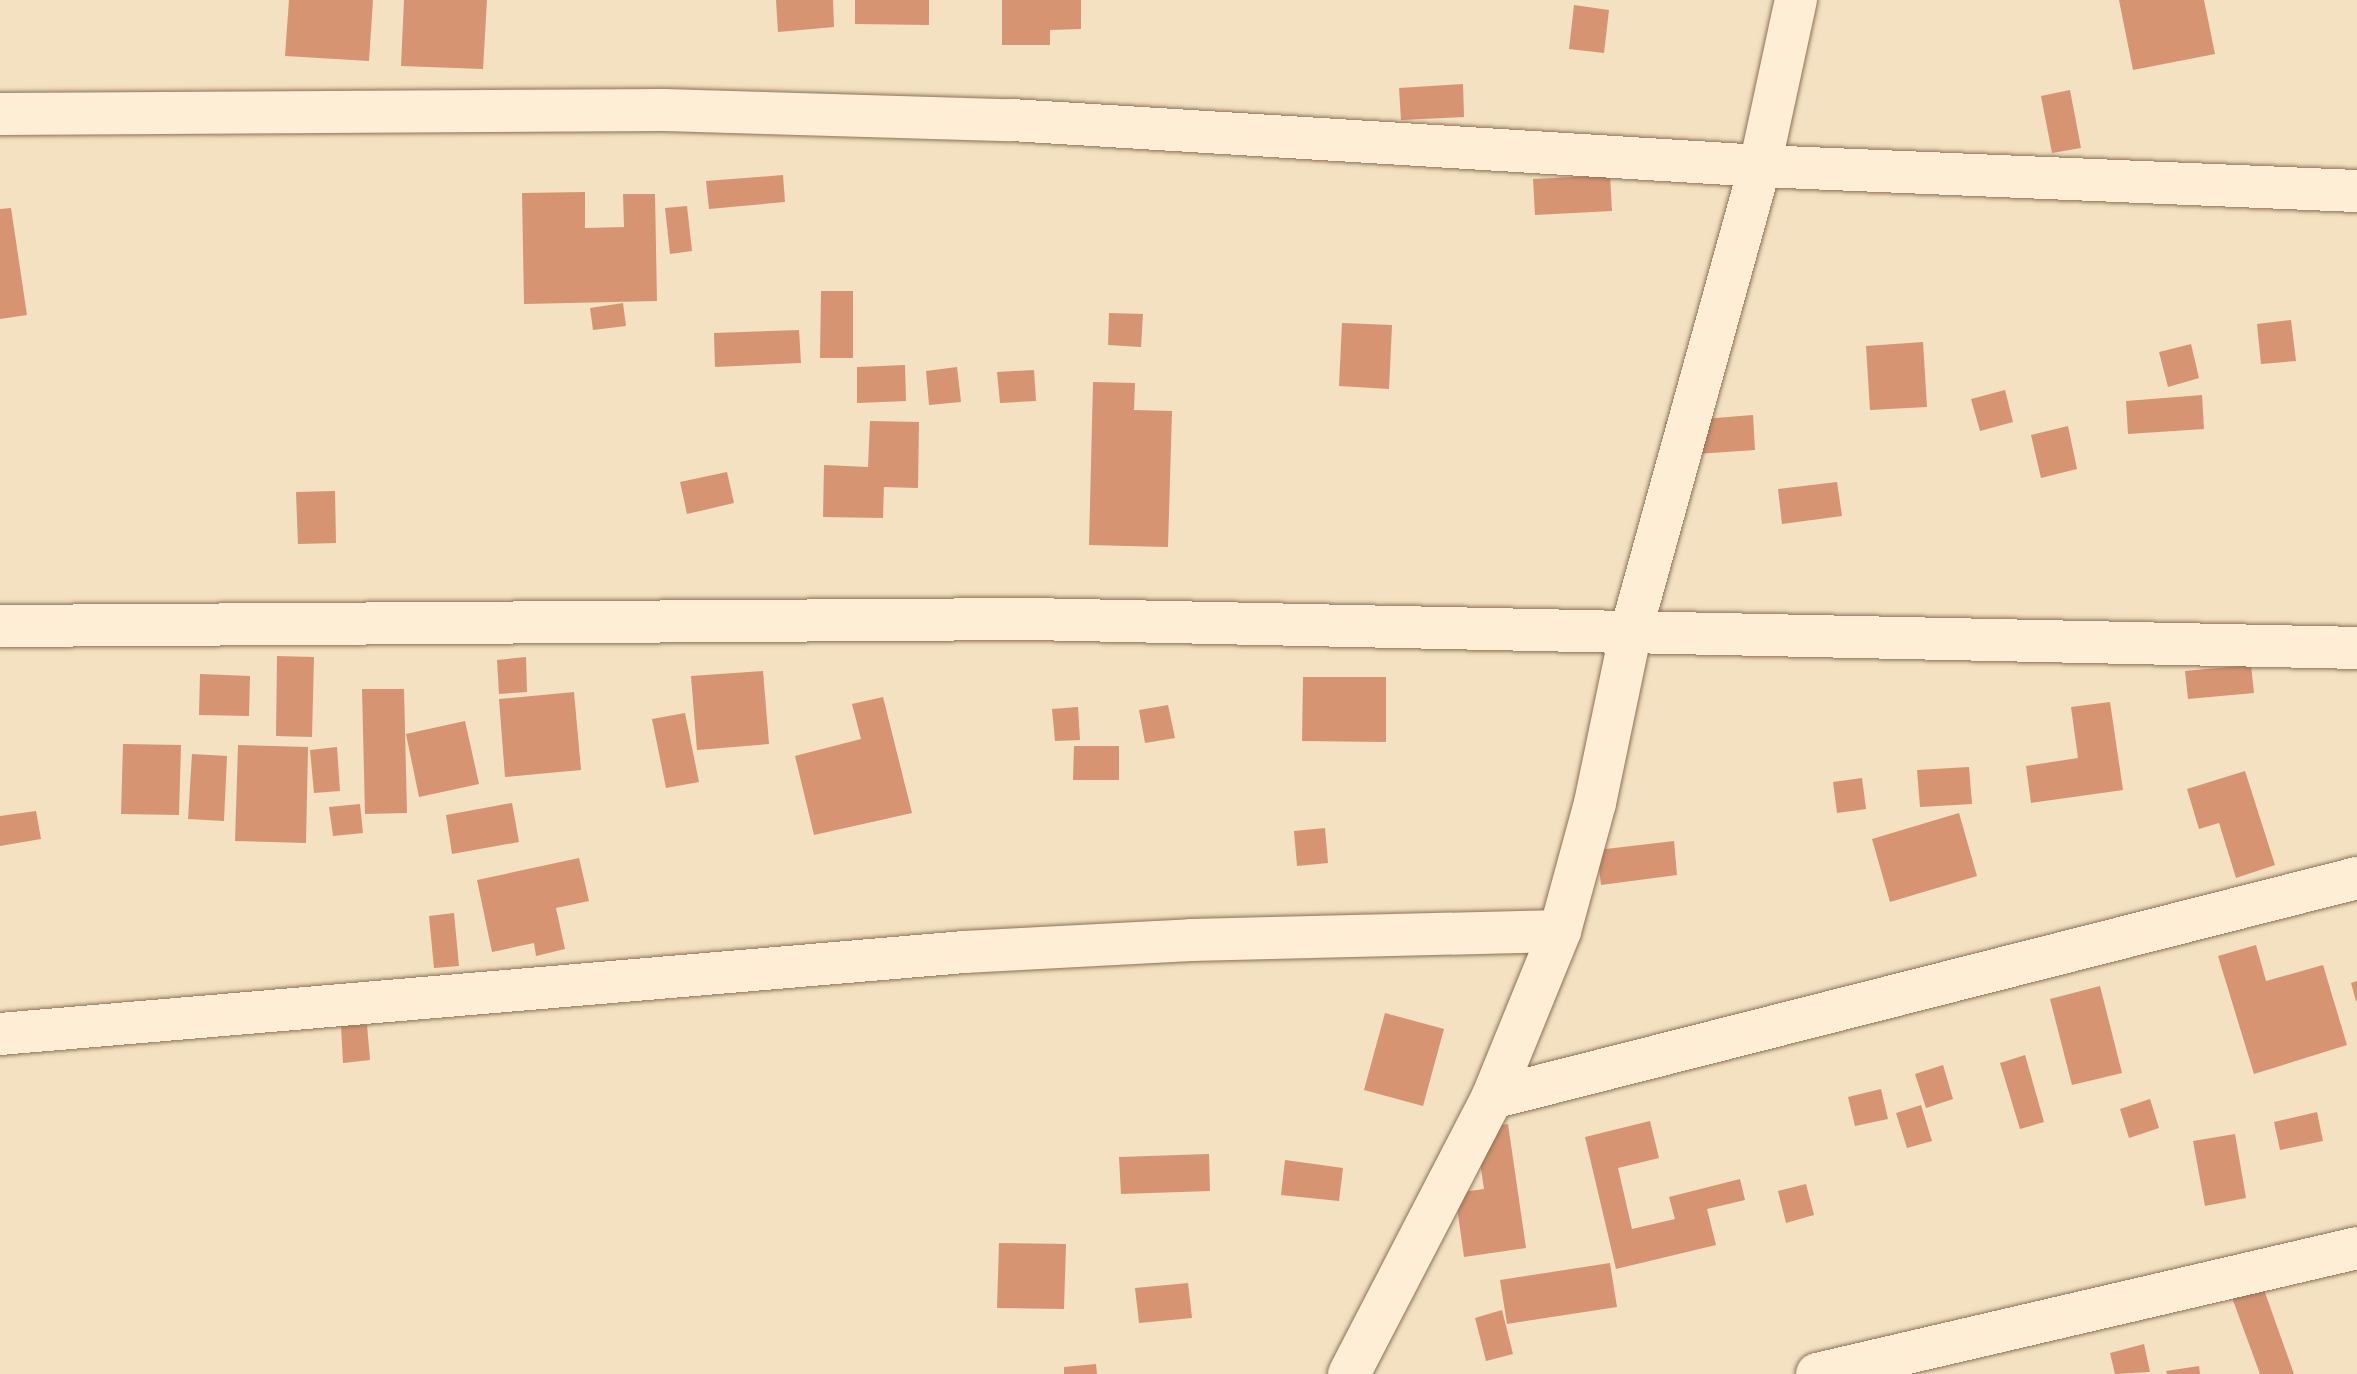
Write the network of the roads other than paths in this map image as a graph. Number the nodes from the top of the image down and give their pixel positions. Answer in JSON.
{"nodes":[{"id":1,"x":1796,"y":0,"type":"edge"},
{"id":2,"x":0,"y":114,"type":"edge"},
{"id":3,"x":1760,"y":166,"type":"junction"},
{"id":4,"x":2357,"y":191,"type":"edge"},
{"id":5,"x":0,"y":626,"type":"edge"},
{"id":6,"x":1631,"y":631,"type":"junction"},
{"id":7,"x":2357,"y":648,"type":"edge"},
{"id":8,"x":2357,"y":878,"type":"edge"},
{"id":9,"x":1560,"y":931,"type":"junction"},
{"id":10,"x":0,"y":1034,"type":"edge"},
{"id":11,"x":1492,"y":1098,"type":"junction"},
{"id":12,"x":2357,"y":1248,"type":"edge"},
{"id":13,"x":1349,"y":1374,"type":"edge"},
{"id":14,"x":1817,"y":1374,"type":"edge"}],
"edges":[{"from":1,"to":3,"type":"street"},
{"from":2,"to":3,"type":"street"},
{"from":3,"to":4,"type":"street"},
{"from":3,"to":6,"type":"street"},
{"from":5,"to":6,"type":"street"},
{"from":6,"to":7,"type":"street"},
{"from":6,"to":9,"type":"street"},
{"from":8,"to":11,"type":"street"},
{"from":9,"to":10,"type":"street"},
{"from":9,"to":11,"type":"street"},
{"from":11,"to":13,"type":"street"},
{"from":12,"to":14,"type":"street"}]}
